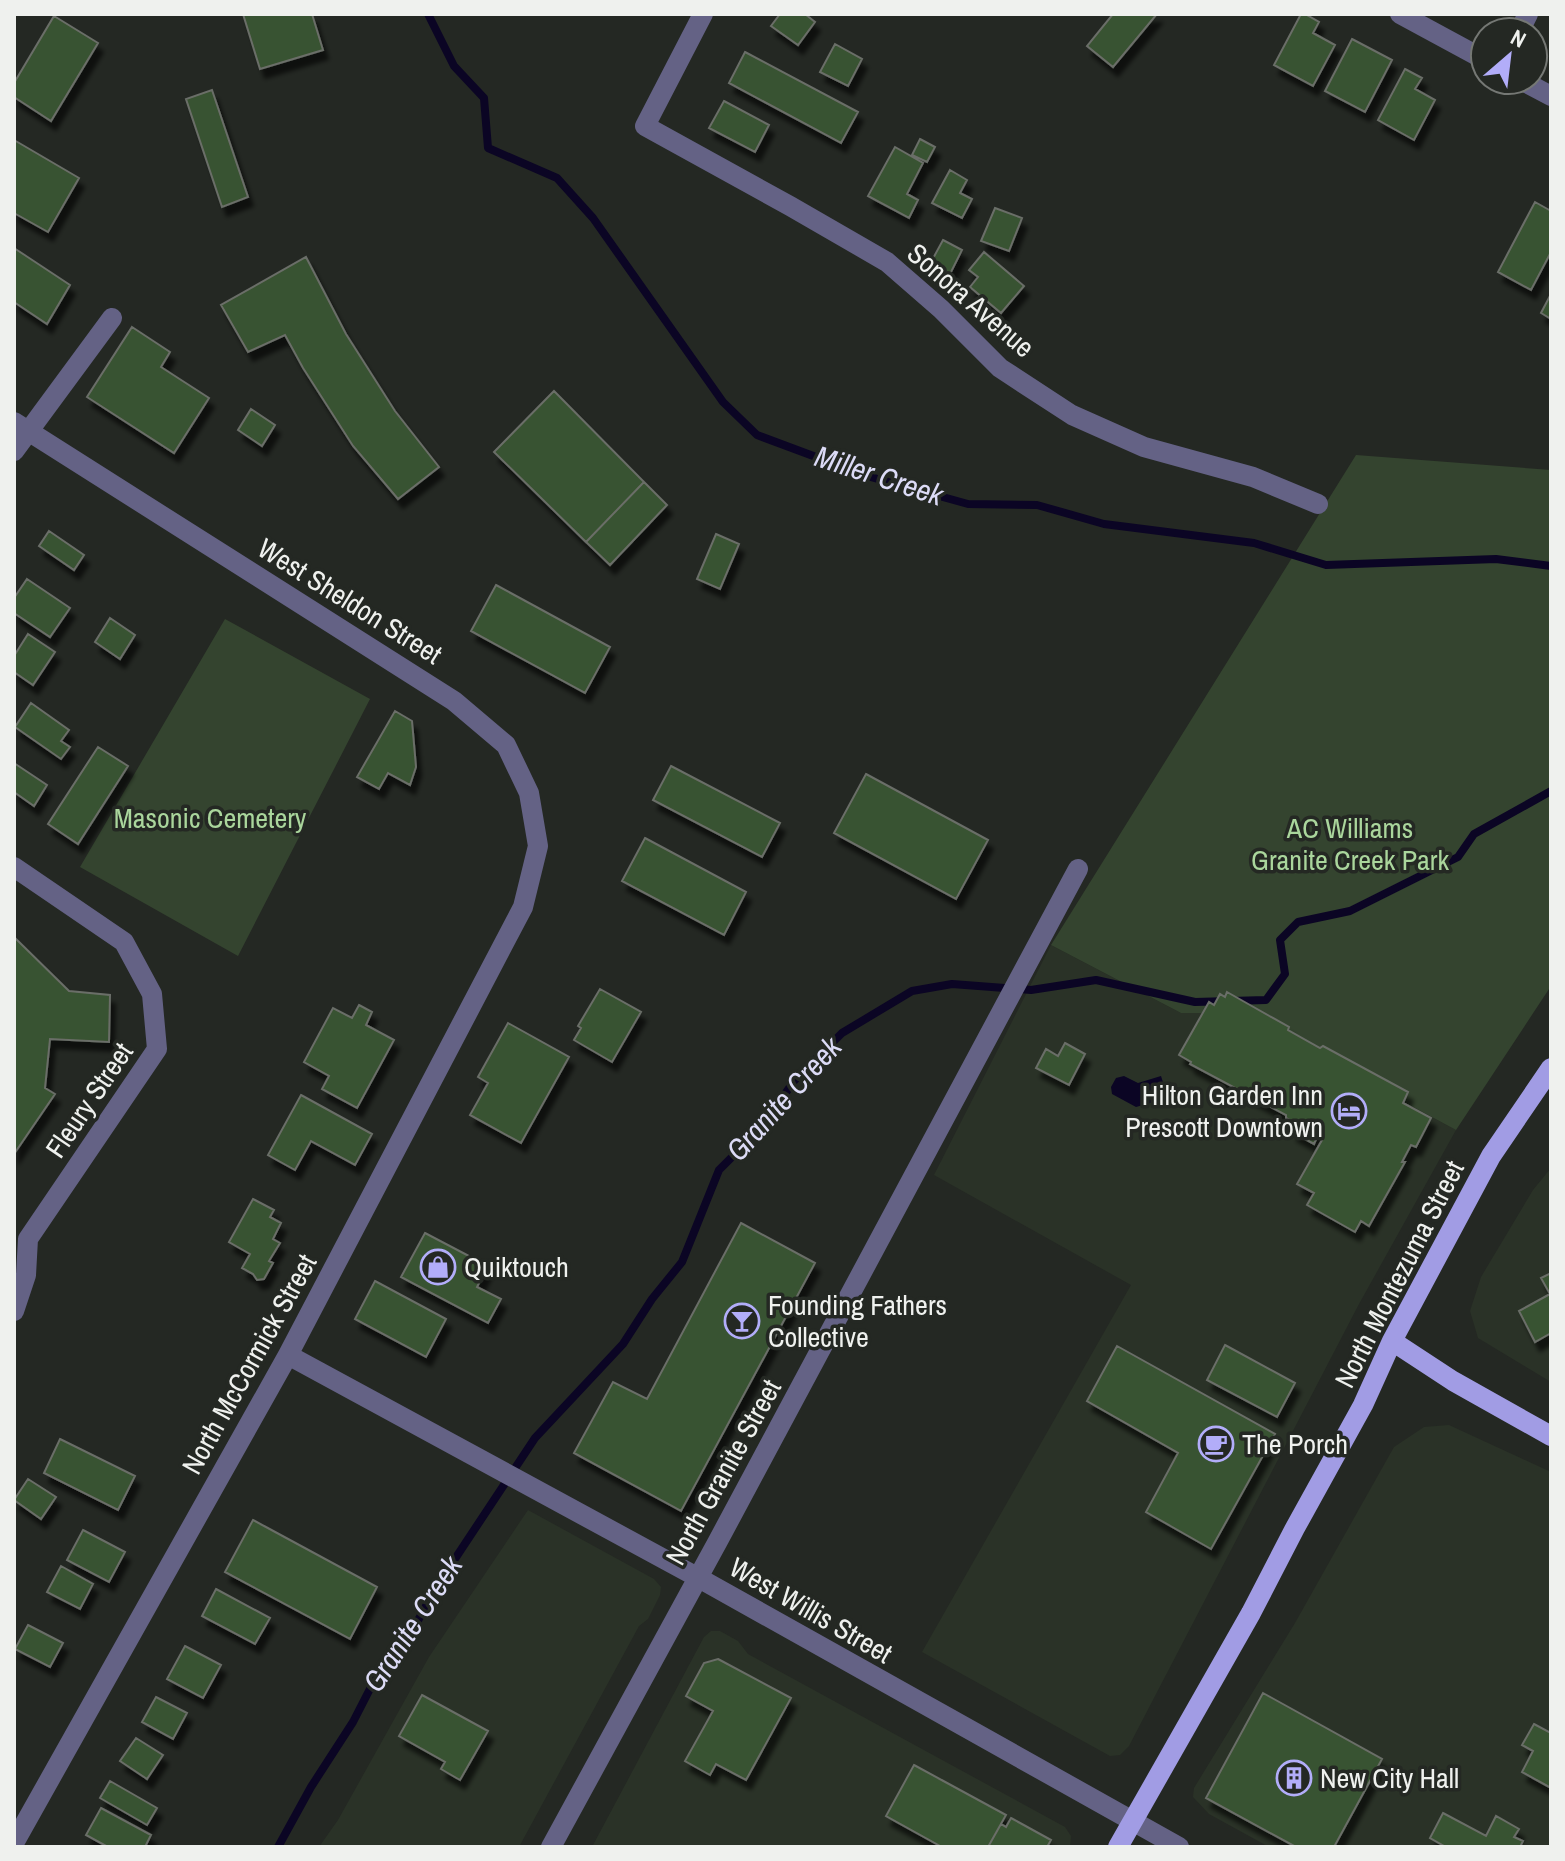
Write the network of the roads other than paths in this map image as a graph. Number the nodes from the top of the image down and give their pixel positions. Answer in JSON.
{"nodes":[{"id":1,"x":703,"y":14,"type":"edge"},
{"id":2,"x":1400,"y":14,"type":"edge"},
{"id":3,"x":1469,"y":51,"type":"edge"},
{"id":4,"x":112,"y":318,"type":"dead end"},
{"id":5,"x":21,"y":426,"type":"edge"},
{"id":6,"x":14,"y":451,"type":"edge"},
{"id":7,"x":1318,"y":504,"type":"dead end"},
{"id":8,"x":14,"y":867,"type":"edge"},
{"id":9,"x":1078,"y":869,"type":"dead end"},
{"id":10,"x":523,"y":907,"type":"joint"},
{"id":11,"x":1551,"y":1068,"type":"edge"},
{"id":12,"x":14,"y":1311,"type":"edge"},
{"id":13,"x":1392,"y":1341,"type":"junction"},
{"id":14,"x":288,"y":1355,"type":"junction"},
{"id":15,"x":1551,"y":1436,"type":"edge"},
{"id":16,"x":697,"y":1577,"type":"junction"},
{"id":17,"x":1133,"y":1820,"type":"junction"},
{"id":18,"x":14,"y":1843,"type":"edge"},
{"id":19,"x":551,"y":1847,"type":"edge"},
{"id":20,"x":1118,"y":1847,"type":"edge"},
{"id":21,"x":1179,"y":1847,"type":"edge"}],
"edges":[{"from":1,"to":7,"type":"street","name":"Sonora Avenue"},
{"from":2,"to":3,"type":"street"},
{"from":4,"to":5,"type":"street"},
{"from":5,"to":6,"type":"street"},
{"from":5,"to":10,"type":"street","name":"West Sheldon Street"},
{"from":8,"to":12,"type":"street","name":"Fleury Street"},
{"from":9,"to":16,"type":"street","name":"North Granite Street"},
{"from":10,"to":14,"type":"street","name":"North McCormick Street"},
{"from":11,"to":13,"type":"main road","name":"North Montezuma Street"},
{"from":13,"to":15,"type":"main road"},
{"from":13,"to":17,"type":"main road","name":"North Montezuma Street"},
{"from":14,"to":16,"type":"street","name":"West Willis Street"},
{"from":14,"to":18,"type":"street","name":"North McCormick Street"},
{"from":16,"to":17,"type":"street","name":"West Willis Street"},
{"from":16,"to":19,"type":"street","name":"North Granite Street"},
{"from":17,"to":20,"type":"main road","name":"North Montezuma Street"},
{"from":17,"to":21,"type":"street","name":"West Willis Street"}]}
